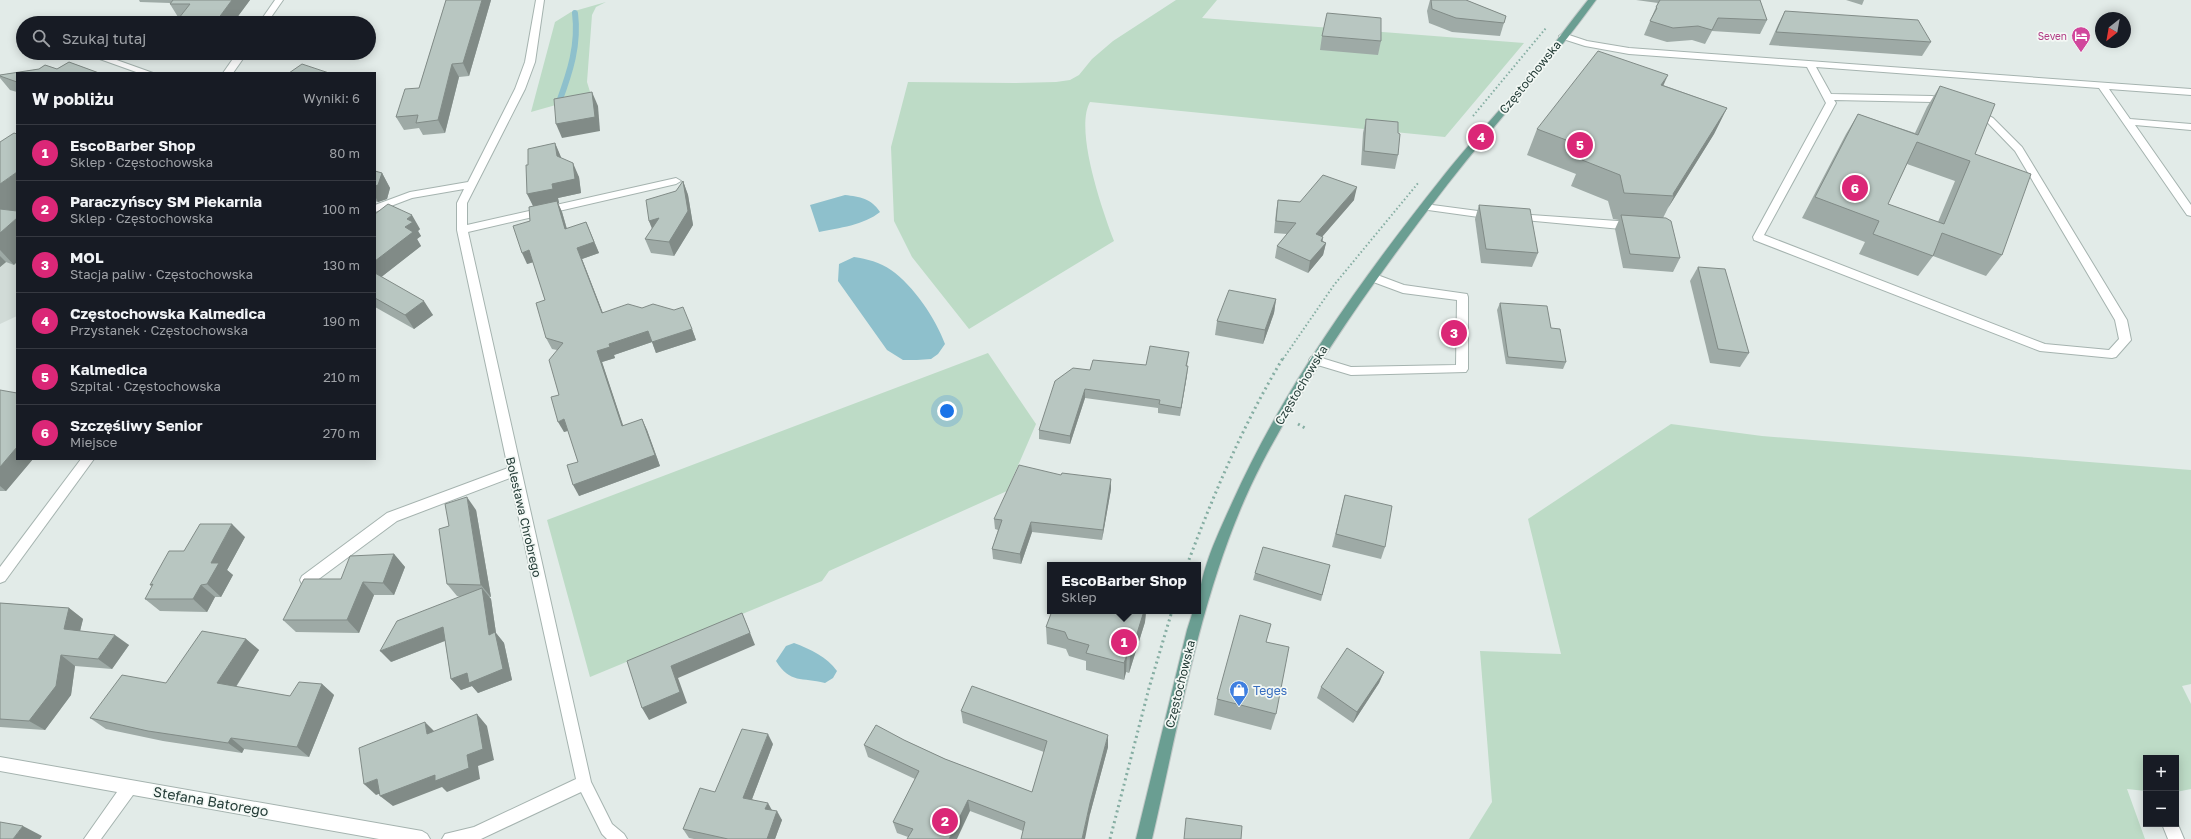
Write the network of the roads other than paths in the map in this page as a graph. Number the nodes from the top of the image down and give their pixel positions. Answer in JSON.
{"nodes":[{"id":1,"x":279,"y":0,"type":"edge"},
{"id":2,"x":540,"y":0,"type":"edge"},
{"id":3,"x":1592,"y":0,"type":"edge"},
{"id":4,"x":268,"y":16,"type":"edge"},
{"id":5,"x":1563,"y":36,"type":"junction"},
{"id":6,"x":109,"y":60,"type":"edge"},
{"id":7,"x":237,"y":60,"type":"edge"},
{"id":8,"x":1810,"y":64,"type":"junction"},
{"id":9,"x":145,"y":72,"type":"edge"},
{"id":10,"x":229,"y":72,"type":"edge"},
{"id":11,"x":2102,"y":86,"type":"junction"},
{"id":12,"x":2191,"y":92,"type":"edge"},
{"id":13,"x":1829,"y":97,"type":"junction"},
{"id":14,"x":2128,"y":122,"type":"junction"},
{"id":15,"x":2191,"y":127,"type":"edge"},
{"id":16,"x":676,"y":181,"type":"dead end"},
{"id":17,"x":470,"y":185,"type":"junction"},
{"id":18,"x":1424,"y":207,"type":"junction"},
{"id":19,"x":376,"y":208,"type":"edge"},
{"id":20,"x":2191,"y":213,"type":"edge"},
{"id":21,"x":1647,"y":227,"type":"edge"},
{"id":22,"x":462,"y":230,"type":"junction"},
{"id":23,"x":1372,"y":277,"type":"junction"},
{"id":24,"x":1315,"y":360,"type":"junction"},
{"id":25,"x":87,"y":460,"type":"edge"},
{"id":26,"x":514,"y":471,"type":"junction"},
{"id":27,"x":0,"y":577,"type":"edge"},
{"id":28,"x":307,"y":580,"type":"edge"},
{"id":29,"x":1201,"y":611,"type":"edge"},
{"id":30,"x":1200,"y":614,"type":"edge"},
{"id":31,"x":0,"y":764,"type":"edge"},
{"id":32,"x":584,"y":783,"type":"junction"},
{"id":33,"x":130,"y":787,"type":"junction"},
{"id":34,"x":2171,"y":827,"type":"edge"},
{"id":35,"x":474,"y":837,"type":"edge"},
{"id":36,"x":92,"y":839,"type":"edge"},
{"id":37,"x":422,"y":839,"type":"edge"},
{"id":38,"x":450,"y":839,"type":"edge"},
{"id":39,"x":619,"y":839,"type":"edge"},
{"id":40,"x":1144,"y":839,"type":"edge"},
{"id":41,"x":2176,"y":839,"type":"edge"}],
"edges":[{"from":1,"to":4,"type":"street"},
{"from":2,"to":17,"type":"street","name":"Bolesława Chrobrego"},
{"from":3,"to":5,"type":"main road","name":"Częstochowska"},
{"from":5,"to":8,"type":"street"},
{"from":5,"to":18,"type":"main road","name":"Częstochowska"},
{"from":6,"to":9,"type":"street"},
{"from":7,"to":10,"type":"street"},
{"from":8,"to":11,"type":"street"},
{"from":8,"to":13,"type":"street"},
{"from":11,"to":12,"type":"street"},
{"from":11,"to":14,"type":"street"},
{"from":13,"to":13,"type":"street"},
{"from":14,"to":15,"type":"street"},
{"from":14,"to":20,"type":"street"},
{"from":16,"to":22,"type":"street"},
{"from":17,"to":19,"type":"street"},
{"from":17,"to":22,"type":"street","name":"Bolesława Chrobrego"},
{"from":18,"to":21,"type":"street"},
{"from":18,"to":23,"type":"main road","name":"Częstochowska"},
{"from":22,"to":26,"type":"street","name":"Bolesława Chrobrego"},
{"from":23,"to":24,"type":"main road","name":"Częstochowska"},
{"from":23,"to":24,"type":"street"},
{"from":24,"to":29,"type":"main road","name":"Częstochowska"},
{"from":25,"to":27,"type":"street"},
{"from":26,"to":28,"type":"street"},
{"from":26,"to":32,"type":"street","name":"Bolesława Chrobrego"},
{"from":30,"to":40,"type":"main road","name":"Częstochowska"},
{"from":31,"to":33,"type":"street","name":"Stefana Batorego"},
{"from":32,"to":35,"type":"street"},
{"from":32,"to":39,"type":"street","name":"Bolesława Chrobrego"},
{"from":33,"to":36,"type":"street"},
{"from":33,"to":37,"type":"street","name":"Stefana Batorego"},
{"from":34,"to":41,"type":"street"},
{"from":35,"to":38,"type":"street"}]}
